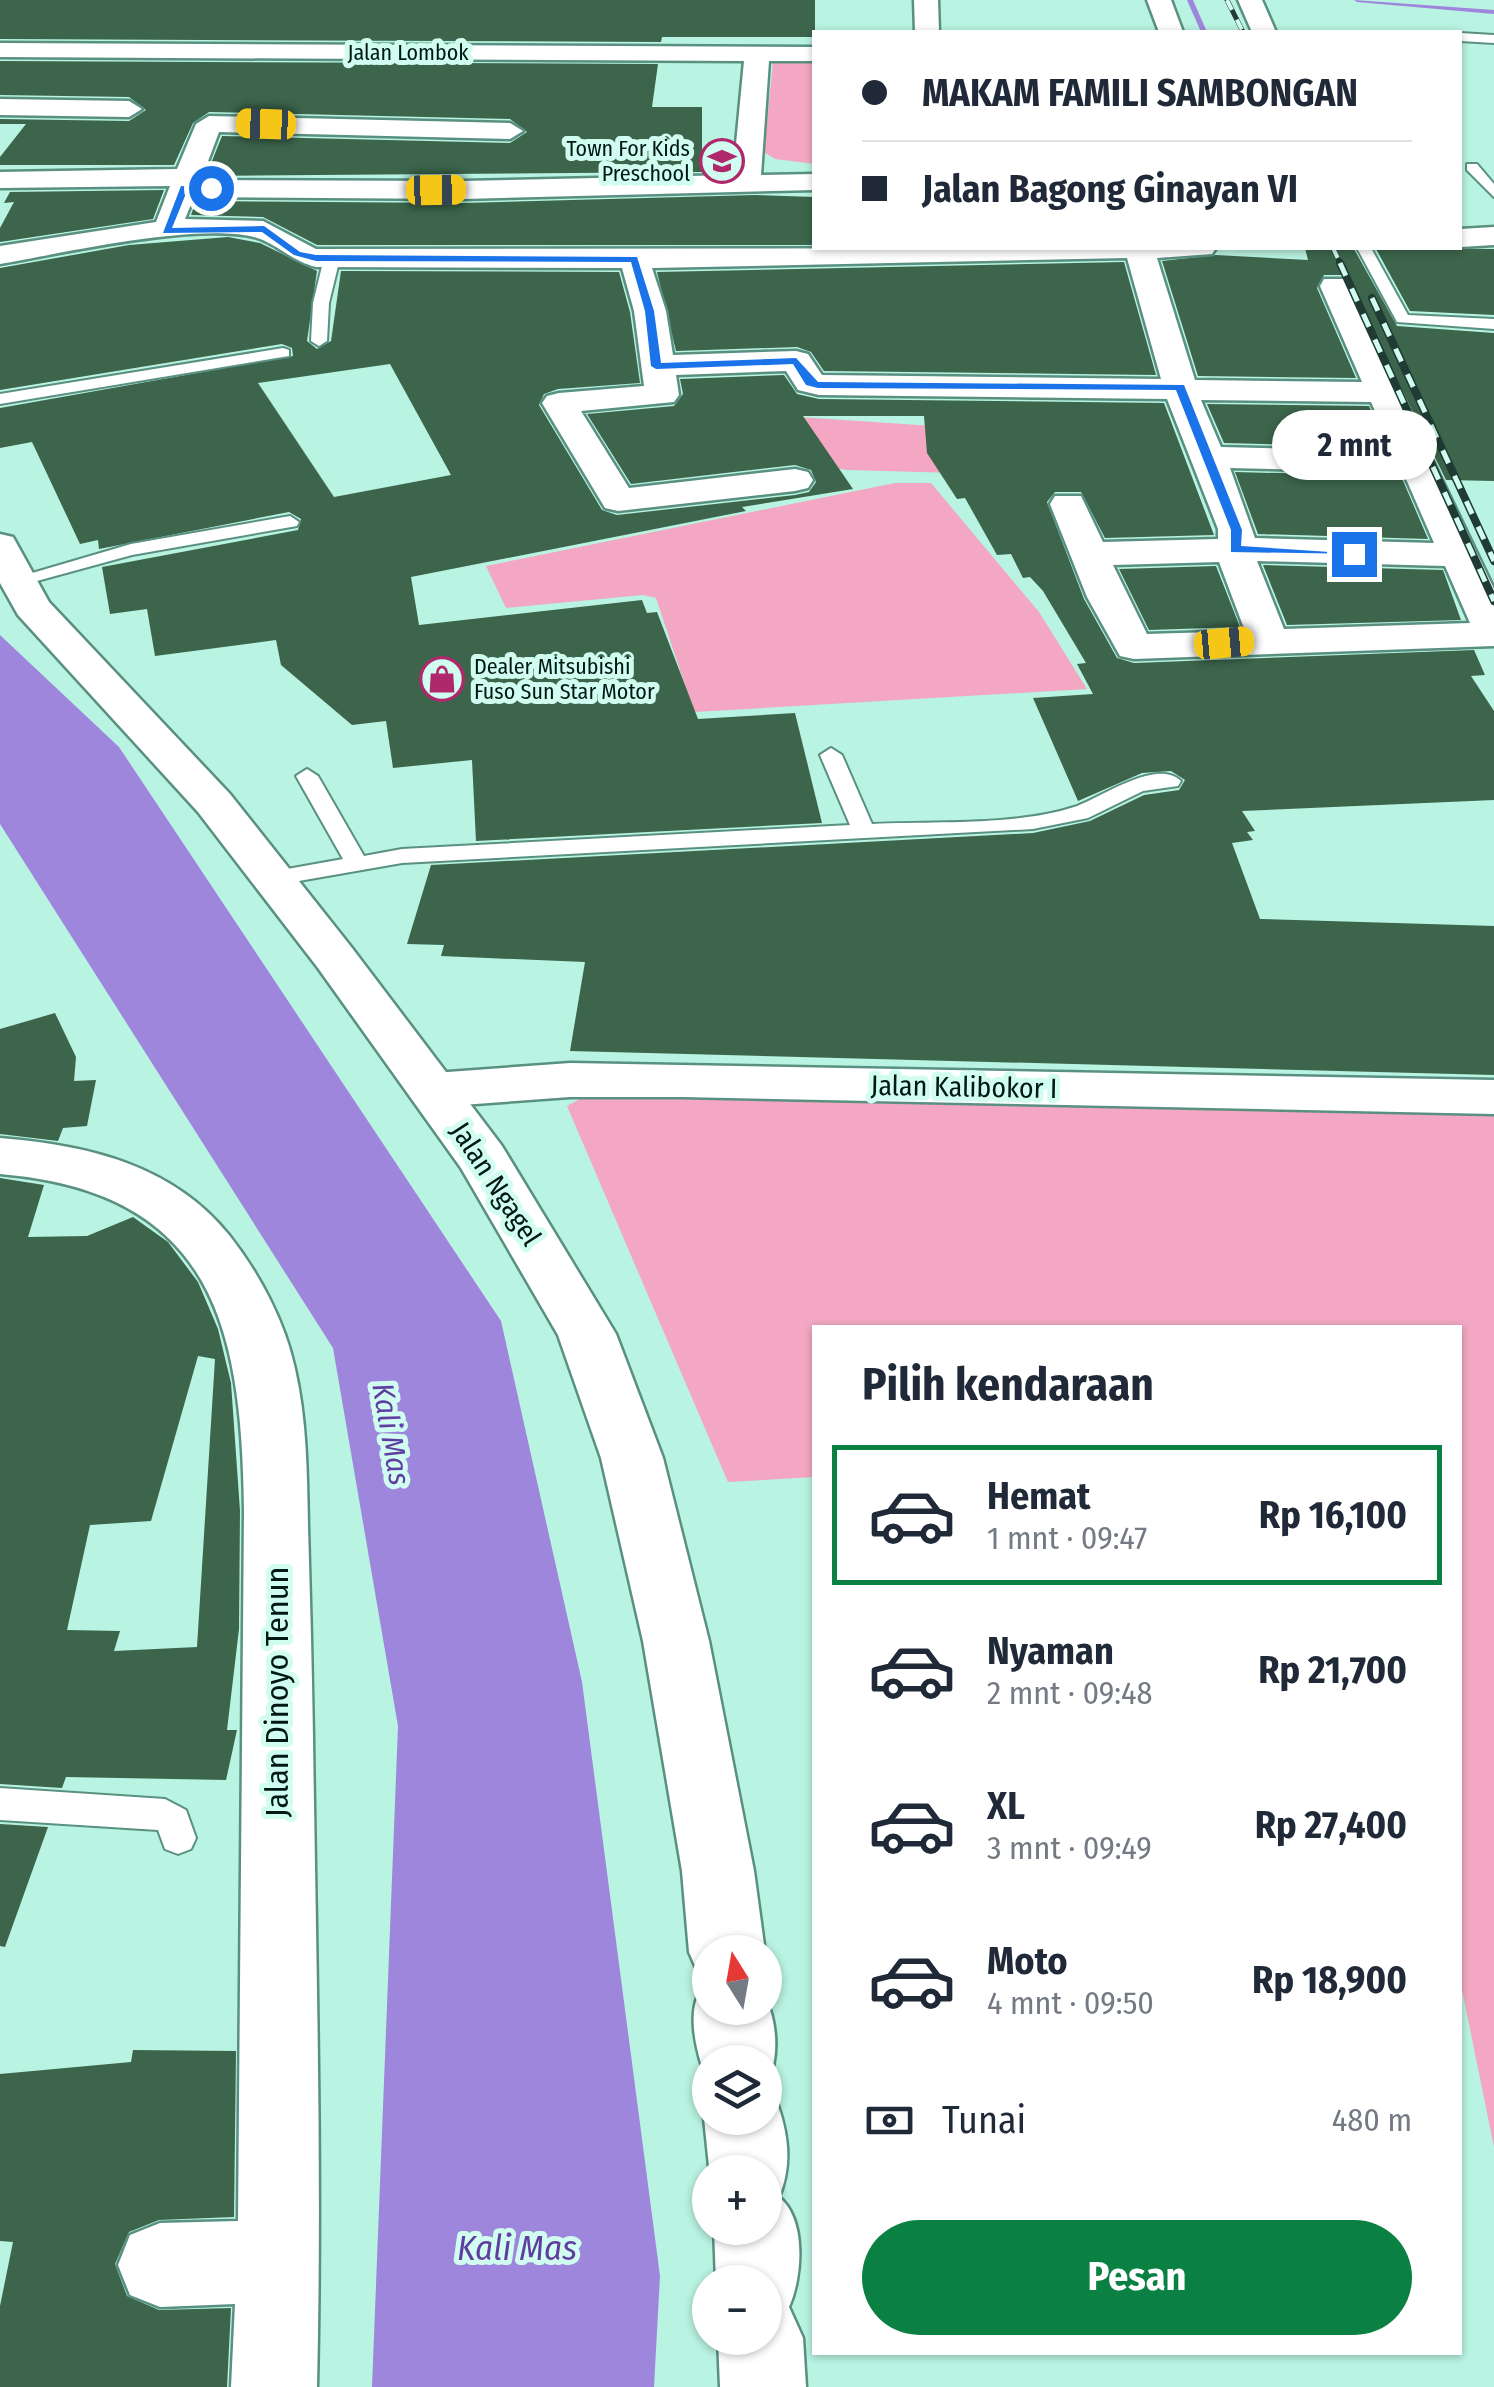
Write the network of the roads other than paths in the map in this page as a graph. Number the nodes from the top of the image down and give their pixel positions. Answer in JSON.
{"nodes":[{"id":1,"x":926,"y":0,"type":"edge"},
{"id":2,"x":1159,"y":0,"type":"edge"},
{"id":3,"x":1250,"y":0,"type":"edge"},
{"id":4,"x":928,"y":30,"type":"edge"},
{"id":5,"x":1170,"y":30,"type":"edge"},
{"id":6,"x":1263,"y":30,"type":"edge"},
{"id":7,"x":1462,"y":37,"type":"edge"},
{"id":8,"x":1494,"y":39,"type":"edge"},
{"id":9,"x":0,"y":50,"type":"edge"},
{"id":10,"x":757,"y":54,"type":"junction"},
{"id":11,"x":812,"y":54,"type":"edge"},
{"id":12,"x":0,"y":107,"type":"edge"},
{"id":13,"x":129,"y":109,"type":"dead end"},
{"id":14,"x":510,"y":131,"type":"dead end"},
{"id":15,"x":1472,"y":167,"type":"dead end"},
{"id":16,"x":0,"y":180,"type":"edge"},
{"id":17,"x":186,"y":182,"type":"junction"},
{"id":18,"x":746,"y":182,"type":"junction"},
{"id":19,"x":812,"y":182,"type":"edge"},
{"id":20,"x":1494,"y":193,"type":"edge"},
{"id":21,"x":166,"y":231,"type":"junction"},
{"id":22,"x":1140,"y":250,"type":"edge"},
{"id":23,"x":1365,"y":250,"type":"edge"},
{"id":24,"x":0,"y":255,"type":"edge"},
{"id":25,"x":332,"y":258,"type":"junction"},
{"id":26,"x":634,"y":259,"type":"junction"},
{"id":27,"x":1335,"y":286,"type":"dead end"},
{"id":28,"x":1494,"y":324,"type":"edge"},
{"id":29,"x":319,"y":341,"type":"dead end"},
{"id":30,"x":283,"y":353,"type":"dead end"},
{"id":31,"x":656,"y":366,"type":"junction"},
{"id":32,"x":1180,"y":387,"type":"junction"},
{"id":33,"x":1385,"y":392,"type":"junction"},
{"id":34,"x":0,"y":399,"type":"edge"},
{"id":35,"x":1205,"y":457,"type":"junction"},
{"id":36,"x":1418,"y":462,"type":"junction"},
{"id":37,"x":795,"y":480,"type":"dead end"},
{"id":38,"x":1068,"y":504,"type":"dead end"},
{"id":39,"x":290,"y":522,"type":"dead end"},
{"id":40,"x":1235,"y":550,"type":"junction"},
{"id":41,"x":1087,"y":554,"type":"junction"},
{"id":42,"x":1458,"y":555,"type":"junction"},
{"id":43,"x":8,"y":563,"type":"edge"},
{"id":44,"x":1494,"y":633,"type":"edge"},
{"id":45,"x":1268,"y":639,"type":"junction"},
{"id":46,"x":831,"y":755,"type":"dead end"},
{"id":47,"x":307,"y":776,"type":"dead end"},
{"id":48,"x":1170,"y":781,"type":"dead end"},
{"id":49,"x":865,"y":833,"type":"junction"},
{"id":50,"x":356,"y":861,"type":"junction"},
{"id":51,"x":276,"y":878,"type":"junction"},
{"id":52,"x":434,"y":1090,"type":"junction"},
{"id":53,"x":1494,"y":1097,"type":"edge"},
{"id":54,"x":0,"y":1156,"type":"edge"},
{"id":55,"x":0,"y":1804,"type":"edge"},
{"id":56,"x":178,"y":1838,"type":"dead end"},
{"id":57,"x":724,"y":1935,"type":"edge"},
{"id":58,"x":278,"y":2261,"type":"junction"},
{"id":59,"x":160,"y":2265,"type":"dead end"},
{"id":60,"x":761,"y":2355,"type":"edge"},
{"id":61,"x":274,"y":2387,"type":"edge"},
{"id":62,"x":763,"y":2387,"type":"edge"}],
"edges":[{"from":1,"to":4,"type":"main road"},
{"from":2,"to":5,"type":"main road"},
{"from":3,"to":6,"type":"main road"},
{"from":7,"to":8,"type":"lane"},
{"from":9,"to":10,"type":"main road","name":"Jalan Lombok"},
{"from":10,"to":11,"type":"main road","name":"Jalan Lombok"},
{"from":10,"to":18,"type":"main road"},
{"from":12,"to":13,"type":"main road"},
{"from":14,"to":17,"type":"main road"},
{"from":15,"to":20,"type":"lane"},
{"from":16,"to":17,"type":"main road"},
{"from":17,"to":18,"type":"main road"},
{"from":17,"to":21,"type":"main road"},
{"from":18,"to":19,"type":"main road"},
{"from":21,"to":24,"type":"main road"},
{"from":21,"to":25,"type":"main road"},
{"from":22,"to":26,"type":"main road"},
{"from":22,"to":32,"type":"main road"},
{"from":23,"to":28,"type":"lane"},
{"from":25,"to":26,"type":"main road"},
{"from":25,"to":29,"type":"lane"},
{"from":26,"to":31,"type":"main road"},
{"from":27,"to":33,"type":"main road"},
{"from":30,"to":34,"type":"lane"},
{"from":31,"to":32,"type":"main road"},
{"from":31,"to":37,"type":"main road"},
{"from":32,"to":33,"type":"main road"},
{"from":32,"to":35,"type":"main road"},
{"from":33,"to":36,"type":"main road"},
{"from":35,"to":36,"type":"main road"},
{"from":35,"to":40,"type":"main road"},
{"from":36,"to":42,"type":"main road"},
{"from":38,"to":41,"type":"main road"},
{"from":39,"to":43,"type":"lane"},
{"from":40,"to":41,"type":"main road"},
{"from":40,"to":42,"type":"main road"},
{"from":40,"to":45,"type":"main road"},
{"from":41,"to":45,"type":"main road"},
{"from":42,"to":44,"type":"main road"},
{"from":43,"to":51,"type":"main road","name":"Jalan Ngagel"},
{"from":44,"to":45,"type":"main road"},
{"from":46,"to":49,"type":"lane"},
{"from":47,"to":50,"type":"lane"},
{"from":48,"to":49,"type":"lane"},
{"from":49,"to":50,"type":"lane"},
{"from":50,"to":51,"type":"lane"},
{"from":51,"to":52,"type":"main road","name":"Jalan Ngagel"},
{"from":52,"to":53,"type":"main road","name":"Jalan Kalibokor I"},
{"from":52,"to":57,"type":"main road","name":"Jalan Ngagel"},
{"from":54,"to":58,"type":"main road","name":"Jalan Dinoyo Tenun"},
{"from":55,"to":56,"type":"lane"},
{"from":58,"to":59,"type":"main road"},
{"from":58,"to":61,"type":"main road","name":"Jalan Dinoyo Tenun"},
{"from":60,"to":62,"type":"main road"}]}
